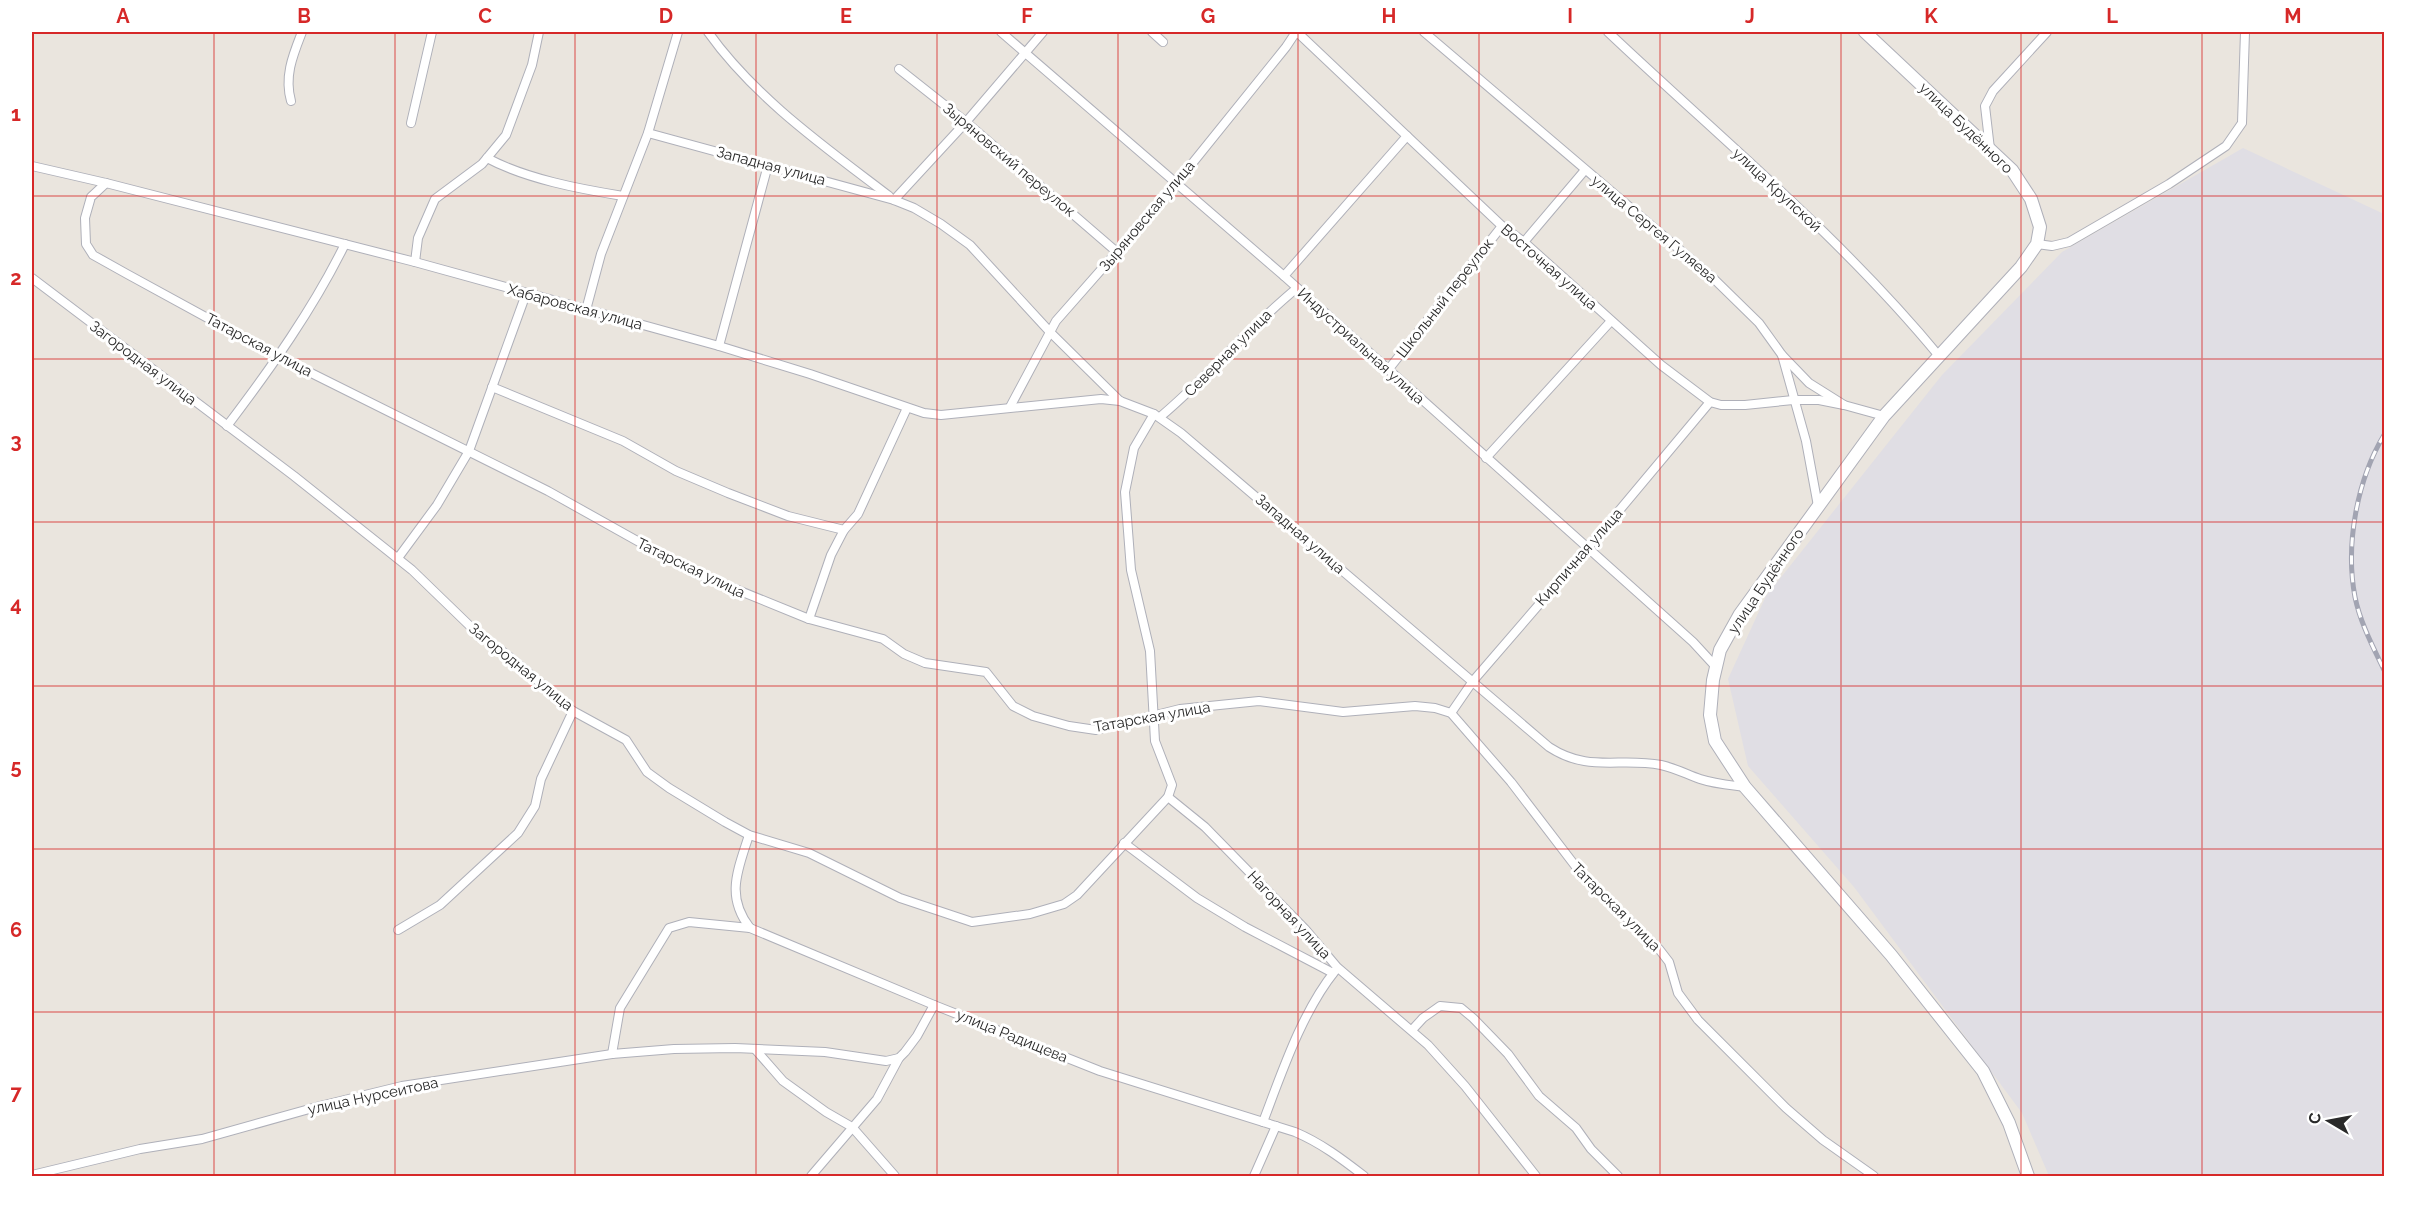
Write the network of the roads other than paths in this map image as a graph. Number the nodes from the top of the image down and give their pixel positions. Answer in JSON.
{"nodes":[{"id":1,"x":302,"y":32,"type":"edge"},
{"id":2,"x":432,"y":32,"type":"edge"},
{"id":3,"x":539,"y":32,"type":"edge"},
{"id":4,"x":678,"y":32,"type":"edge"},
{"id":5,"x":708,"y":32,"type":"edge"},
{"id":6,"x":1001,"y":32,"type":"edge"},
{"id":7,"x":1043,"y":32,"type":"edge"},
{"id":8,"x":1152,"y":32,"type":"edge"},
{"id":9,"x":1296,"y":32,"type":"edge"},
{"id":10,"x":1424,"y":32,"type":"edge"},
{"id":11,"x":1608,"y":32,"type":"edge"},
{"id":12,"x":1864,"y":32,"type":"edge"},
{"id":13,"x":2047,"y":32,"type":"edge"},
{"id":14,"x":2245,"y":32,"type":"edge"},
{"id":15,"x":1163,"y":42,"type":"dead end"},
{"id":16,"x":1025,"y":52,"type":"junction"},
{"id":17,"x":899,"y":69,"type":"dead end"},
{"id":18,"x":291,"y":101,"type":"dead end"},
{"id":19,"x":966,"y":122,"type":"junction"},
{"id":20,"x":411,"y":123,"type":"dead end"},
{"id":21,"x":648,"y":132,"type":"junction"},
{"id":22,"x":1407,"y":136,"type":"junction"},
{"id":23,"x":1990,"y":149,"type":"junction"},
{"id":24,"x":487,"y":158,"type":"junction"},
{"id":25,"x":768,"y":165,"type":"junction"},
{"id":26,"x":32,"y":166,"type":"edge"},
{"id":27,"x":1585,"y":170,"type":"junction"},
{"id":28,"x":106,"y":183,"type":"junction"},
{"id":29,"x":1176,"y":183,"type":"junction"},
{"id":30,"x":623,"y":196,"type":"junction"},
{"id":31,"x":894,"y":200,"type":"junction"},
{"id":32,"x":1502,"y":226,"type":"junction"},
{"id":33,"x":1524,"y":242,"type":"junction"},
{"id":34,"x":345,"y":244,"type":"junction"},
{"id":35,"x":2037,"y":244,"type":"junction"},
{"id":36,"x":1118,"y":253,"type":"junction"},
{"id":37,"x":414,"y":262,"type":"junction"},
{"id":38,"x":1284,"y":276,"type":"junction"},
{"id":39,"x":32,"y":278,"type":"edge"},
{"id":40,"x":1297,"y":288,"type":"junction"},
{"id":41,"x":526,"y":294,"type":"junction"},
{"id":42,"x":586,"y":310,"type":"junction"},
{"id":43,"x":1611,"y":321,"type":"junction"},
{"id":44,"x":1050,"y":332,"type":"junction"},
{"id":45,"x":719,"y":346,"type":"junction"},
{"id":46,"x":1782,"y":355,"type":"junction"},
{"id":47,"x":1939,"y":356,"type":"junction"},
{"id":48,"x":279,"y":357,"type":"junction"},
{"id":49,"x":1388,"y":370,"type":"junction"},
{"id":50,"x":492,"y":387,"type":"junction"},
{"id":51,"x":1120,"y":400,"type":"junction"},
{"id":52,"x":1793,"y":400,"type":"junction"},
{"id":53,"x":1710,"y":402,"type":"junction"},
{"id":54,"x":1844,"y":405,"type":"junction"},
{"id":55,"x":1010,"y":407,"type":"junction"},
{"id":56,"x":907,"y":408,"type":"junction"},
{"id":57,"x":1157,"y":415,"type":"junction"},
{"id":58,"x":1884,"y":416,"type":"junction"},
{"id":59,"x":227,"y":426,"type":"junction"},
{"id":60,"x":470,"y":451,"type":"junction"},
{"id":61,"x":1486,"y":458,"type":"junction"},
{"id":62,"x":1818,"y":506,"type":"junction"},
{"id":63,"x":844,"y":530,"type":"junction"},
{"id":64,"x":1587,"y":549,"type":"junction"},
{"id":65,"x":398,"y":558,"type":"junction"},
{"id":66,"x":808,"y":619,"type":"junction"},
{"id":67,"x":1716,"y":667,"type":"junction"},
{"id":68,"x":1473,"y":681,"type":"junction"},
{"id":69,"x":573,"y":711,"type":"junction"},
{"id":70,"x":1451,"y":713,"type":"junction"},
{"id":71,"x":1154,"y":715,"type":"junction"},
{"id":72,"x":1746,"y":787,"type":"junction"},
{"id":73,"x":1168,"y":797,"type":"junction"},
{"id":74,"x":749,"y":835,"type":"junction"},
{"id":75,"x":1124,"y":843,"type":"junction"},
{"id":76,"x":750,"y":928,"type":"junction"},
{"id":77,"x":398,"y":930,"type":"dead end"},
{"id":78,"x":1335,"y":970,"type":"junction"},
{"id":79,"x":934,"y":1005,"type":"junction"},
{"id":80,"x":1412,"y":1030,"type":"junction"},
{"id":81,"x":755,"y":1049,"type":"junction"},
{"id":82,"x":612,"y":1054,"type":"junction"},
{"id":83,"x":899,"y":1058,"type":"junction"},
{"id":84,"x":1263,"y":1122,"type":"junction"},
{"id":85,"x":1276,"y":1126,"type":"junction"},
{"id":86,"x":852,"y":1127,"type":"junction"},
{"id":87,"x":32,"y":1175,"type":"edge"},
{"id":88,"x":812,"y":1176,"type":"edge"},
{"id":89,"x":895,"y":1176,"type":"edge"},
{"id":90,"x":1254,"y":1176,"type":"edge"},
{"id":91,"x":1364,"y":1176,"type":"edge"},
{"id":92,"x":1536,"y":1176,"type":"edge"},
{"id":93,"x":1618,"y":1176,"type":"edge"},
{"id":94,"x":1874,"y":1176,"type":"edge"},
{"id":95,"x":2028,"y":1176,"type":"edge"}],
"edges":[{"from":1,"to":18,"type":"street"},
{"from":2,"to":20,"type":"street"},
{"from":3,"to":24,"type":"street"},
{"from":4,"to":21,"type":"street"},
{"from":5,"to":31,"type":"street","name":"Западная улица"},
{"from":6,"to":16,"type":"street","name":"Индустриальная улица"},
{"from":7,"to":16,"type":"street"},
{"from":8,"to":15,"type":"street"},
{"from":9,"to":22,"type":"street","name":"Восточная улица"},
{"from":9,"to":29,"type":"street","name":"Зыряновская улица"},
{"from":10,"to":27,"type":"street","name":"улица Сергея Гуляева"},
{"from":11,"to":47,"type":"street","name":"улица Крупской"},
{"from":12,"to":23,"type":"street","name":"улица Будённого"},
{"from":13,"to":23,"type":"street"},
{"from":14,"to":35,"type":"street"},
{"from":16,"to":19,"type":"street"},
{"from":16,"to":29,"type":"street","name":"Индустриальная улица"},
{"from":17,"to":19,"type":"street","name":"Зыряновский переулок"},
{"from":19,"to":31,"type":"street"},
{"from":19,"to":36,"type":"street","name":"Зыряновский переулок"},
{"from":21,"to":25,"type":"street","name":"Западная улица"},
{"from":21,"to":30,"type":"street"},
{"from":22,"to":32,"type":"street","name":"Восточная улица"},
{"from":22,"to":38,"type":"street"},
{"from":23,"to":35,"type":"street","name":"улица Будённого"},
{"from":24,"to":30,"type":"street"},
{"from":24,"to":37,"type":"street"},
{"from":25,"to":31,"type":"street","name":"Западная улица"},
{"from":25,"to":45,"type":"street"},
{"from":26,"to":28,"type":"street","name":"Хабаровская улица"},
{"from":27,"to":33,"type":"street"},
{"from":27,"to":46,"type":"street","name":"улица Сергея Гуляева"},
{"from":28,"to":34,"type":"street","name":"Хабаровская улица"},
{"from":28,"to":48,"type":"street","name":"Татарская улица"},
{"from":29,"to":36,"type":"street","name":"Зыряновская улица"},
{"from":29,"to":38,"type":"street","name":"Индустриальная улица"},
{"from":30,"to":42,"type":"street"},
{"from":31,"to":44,"type":"street","name":"Западная улица"},
{"from":32,"to":33,"type":"street","name":"Восточная улица"},
{"from":32,"to":49,"type":"street","name":"Школьный переулок"},
{"from":33,"to":43,"type":"street","name":"Восточная улица"},
{"from":34,"to":37,"type":"street","name":"Хабаровская улица"},
{"from":34,"to":48,"type":"street"},
{"from":35,"to":47,"type":"street","name":"улица Будённого"},
{"from":36,"to":44,"type":"street","name":"Зыряновская улица"},
{"from":37,"to":41,"type":"street","name":"Хабаровская улица"},
{"from":38,"to":40,"type":"street","name":"Индустриальная улица"},
{"from":39,"to":59,"type":"street","name":"Загородная улица"},
{"from":40,"to":49,"type":"street","name":"Индустриальная улица"},
{"from":40,"to":57,"type":"street","name":"Северная улица"},
{"from":41,"to":42,"type":"street","name":"Хабаровская улица"},
{"from":41,"to":50,"type":"street"},
{"from":42,"to":45,"type":"street","name":"Хабаровская улица"},
{"from":43,"to":53,"type":"street","name":"Восточная улица"},
{"from":43,"to":61,"type":"street"},
{"from":44,"to":51,"type":"street","name":"Западная улица"},
{"from":44,"to":55,"type":"street","name":"Зыряновская улица"},
{"from":45,"to":56,"type":"street","name":"Хабаровская улица"},
{"from":46,"to":52,"type":"street"},
{"from":46,"to":54,"type":"street","name":"улица Сергея Гуляева"},
{"from":47,"to":58,"type":"street","name":"улица Будённого"},
{"from":48,"to":59,"type":"street"},
{"from":48,"to":60,"type":"street","name":"Татарская улица"},
{"from":49,"to":61,"type":"street","name":"Индустриальная улица"},
{"from":50,"to":60,"type":"street"},
{"from":50,"to":63,"type":"street"},
{"from":51,"to":55,"type":"street","name":"Хабаровская улица"},
{"from":51,"to":57,"type":"street","name":"Западная улица"},
{"from":52,"to":53,"type":"street"},
{"from":52,"to":54,"type":"street"},
{"from":52,"to":62,"type":"street"},
{"from":53,"to":64,"type":"street","name":"Кирпичная улица"},
{"from":54,"to":58,"type":"street","name":"улица Сергея Гуляева"},
{"from":55,"to":56,"type":"street","name":"Хабаровская улица"},
{"from":56,"to":63,"type":"street"},
{"from":57,"to":68,"type":"street","name":"Западная улица"},
{"from":57,"to":71,"type":"street","name":"Северная улица"},
{"from":58,"to":62,"type":"street","name":"улица Будённого"},
{"from":59,"to":65,"type":"street","name":"Загородная улица"},
{"from":60,"to":65,"type":"street"},
{"from":60,"to":66,"type":"street","name":"Татарская улица"},
{"from":61,"to":64,"type":"street","name":"Индустриальная улица"},
{"from":62,"to":67,"type":"street","name":"улица Будённого"},
{"from":63,"to":66,"type":"street"},
{"from":64,"to":67,"type":"street","name":"Индустриальная улица"},
{"from":64,"to":68,"type":"street","name":"Кирпичная улица"},
{"from":65,"to":69,"type":"street","name":"Загородная улица"},
{"from":66,"to":71,"type":"street","name":"Татарская улица"},
{"from":67,"to":72,"type":"street","name":"улица Будённого"},
{"from":68,"to":70,"type":"street","name":"Кирпичная улица"},
{"from":68,"to":72,"type":"street","name":"Западная улица"},
{"from":69,"to":74,"type":"street","name":"Загородная улица"},
{"from":69,"to":77,"type":"street"},
{"from":70,"to":71,"type":"street","name":"Татарская улица"},
{"from":70,"to":94,"type":"street","name":"Татарская улица"},
{"from":71,"to":73,"type":"street","name":"Северная улица"},
{"from":72,"to":95,"type":"street","name":"улица Будённого"},
{"from":73,"to":75,"type":"street","name":"Загородная улица"},
{"from":73,"to":78,"type":"street","name":"Нагорная улица"},
{"from":74,"to":75,"type":"street","name":"Загородная улица"},
{"from":74,"to":76,"type":"street"},
{"from":75,"to":78,"type":"street"},
{"from":76,"to":79,"type":"street","name":"улица Радищева"},
{"from":76,"to":82,"type":"street","name":"улица Радищева"},
{"from":78,"to":80,"type":"street","name":"Нагорная улица"},
{"from":78,"to":84,"type":"street"},
{"from":79,"to":83,"type":"street"},
{"from":79,"to":84,"type":"street","name":"улица Радищева"},
{"from":80,"to":92,"type":"street","name":"Нагорная улица"},
{"from":80,"to":93,"type":"street"},
{"from":81,"to":82,"type":"street","name":"улица Нурсеитова"},
{"from":81,"to":83,"type":"street","name":"улица Нурсеитова"},
{"from":81,"to":86,"type":"street"},
{"from":82,"to":87,"type":"street","name":"улица Нурсеитова"},
{"from":83,"to":86,"type":"street"},
{"from":84,"to":85,"type":"street","name":"улица Радищева"},
{"from":85,"to":90,"type":"street"},
{"from":85,"to":91,"type":"street","name":"улица Радищева"},
{"from":86,"to":88,"type":"street"},
{"from":86,"to":89,"type":"street"}]}
